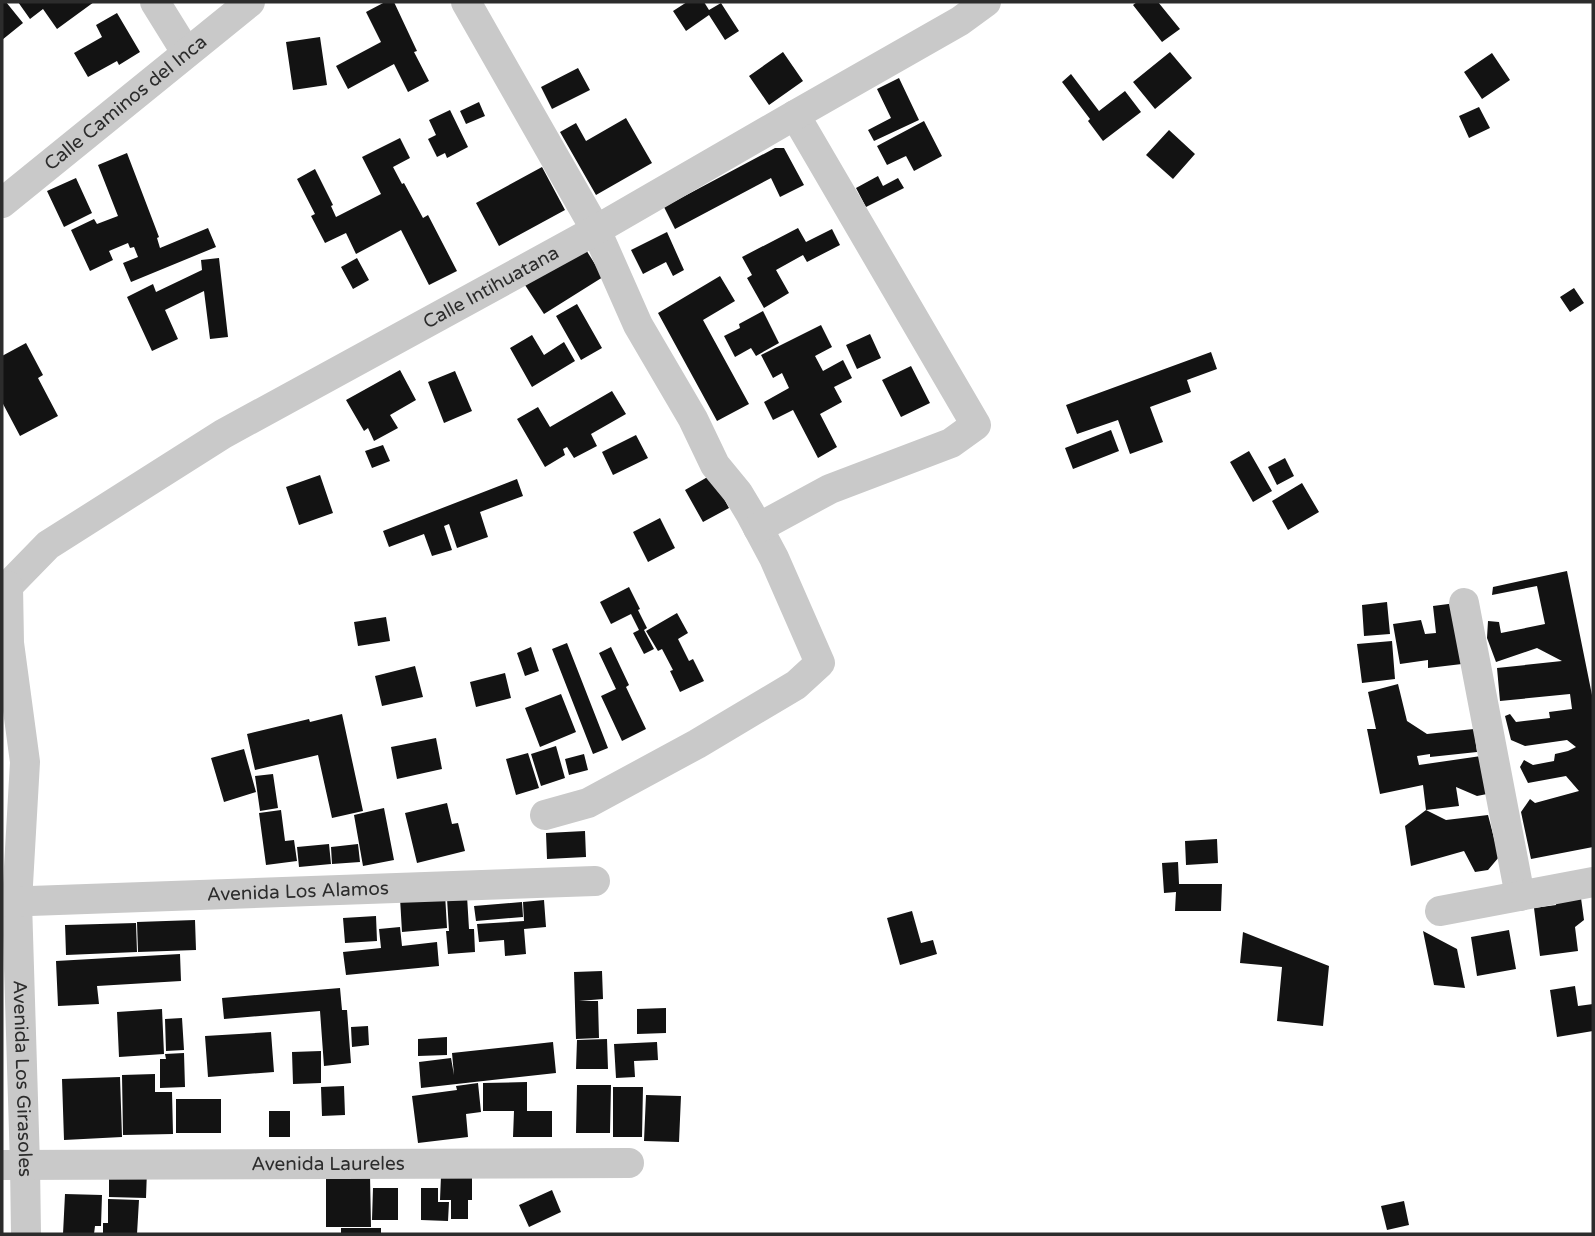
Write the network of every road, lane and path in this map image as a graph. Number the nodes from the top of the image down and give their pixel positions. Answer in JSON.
{"nodes":[{"id":1,"x":155,"y":2,"type":"edge"},
{"id":2,"x":250,"y":2,"type":"edge"},
{"id":3,"x":466,"y":2,"type":"edge"},
{"id":4,"x":986,"y":2,"type":"edge"},
{"id":5,"x":186,"y":52,"type":"junction"},
{"id":6,"x":795,"y":115,"type":"junction"},
{"id":7,"x":2,"y":203,"type":"edge"},
{"id":8,"x":596,"y":230,"type":"junction"},
{"id":9,"x":758,"y":528,"type":"junction"},
{"id":10,"x":5,"y":584,"type":"edge"},
{"id":11,"x":1464,"y":603,"type":"dead end"},
{"id":12,"x":6,"y":643,"type":"edge"},
{"id":13,"x":545,"y":815,"type":"dead end"},
{"id":14,"x":595,"y":881,"type":"dead end"},
{"id":15,"x":1593,"y":882,"type":"edge"},
{"id":16,"x":1520,"y":896,"type":"junction"},
{"id":17,"x":9,"y":902,"type":"edge"},
{"id":18,"x":1440,"y":911,"type":"dead end"},
{"id":19,"x":629,"y":1163,"type":"dead end"},
{"id":20,"x":14,"y":1165,"type":"edge"},
{"id":21,"x":26,"y":1234,"type":"edge"}],
"edges":[{"from":1,"to":5,"type":"street"},
{"from":2,"to":5,"type":"street","name":"Calle Caminos del Inca"},
{"from":3,"to":8,"type":"street"},
{"from":4,"to":6,"type":"street","name":"Calle Intihuatana"},
{"from":5,"to":7,"type":"street","name":"Calle Caminos del Inca"},
{"from":6,"to":8,"type":"street","name":"Calle Intihuatana"},
{"from":6,"to":9,"type":"street"},
{"from":8,"to":9,"type":"street"},
{"from":8,"to":10,"type":"street","name":"Calle Intihuatana"},
{"from":9,"to":13,"type":"street"},
{"from":10,"to":12,"type":"street","name":"Avenida Los Girasoles"},
{"from":11,"to":16,"type":"street"},
{"from":12,"to":17,"type":"street","name":"Avenida Los Girasoles"},
{"from":14,"to":17,"type":"street","name":"Avenida Los Alamos"},
{"from":15,"to":16,"type":"street"},
{"from":16,"to":18,"type":"street"},
{"from":17,"to":20,"type":"street","name":"Avenida Los Girasoles"},
{"from":19,"to":20,"type":"street","name":"Avenida Laureles"},
{"from":20,"to":21,"type":"street","name":"Avenida Los Girasoles"}]}
